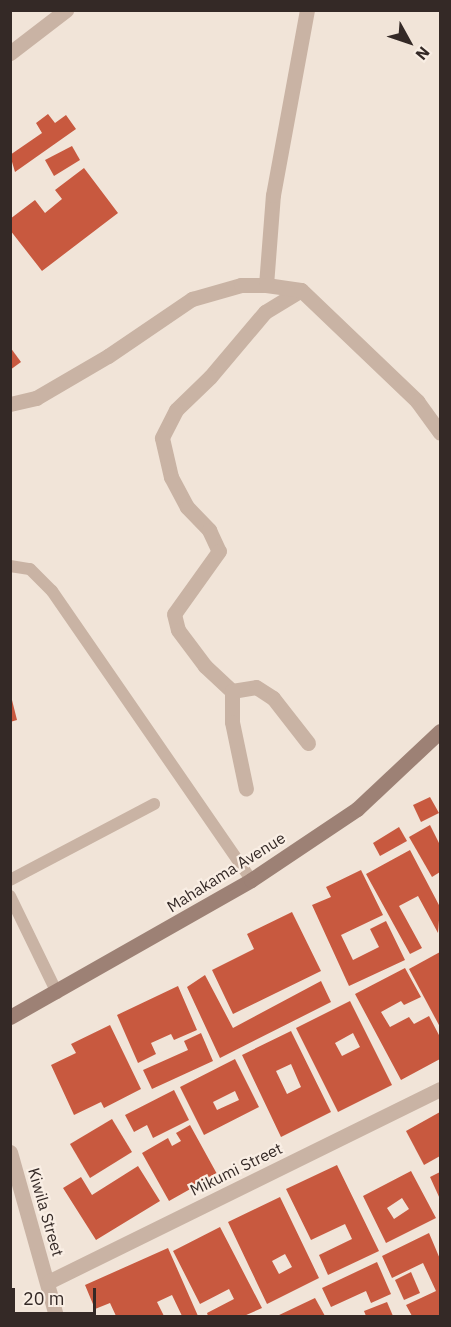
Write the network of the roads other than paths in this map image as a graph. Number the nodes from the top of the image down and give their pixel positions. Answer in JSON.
{"nodes":[{"id":1,"x":66,"y":10,"type":"edge"},
{"id":2,"x":307,"y":10,"type":"edge"},
{"id":3,"x":10,"y":53,"type":"edge"},
{"id":4,"x":266,"y":285,"type":"junction"},
{"id":5,"x":301,"y":290,"type":"junction"},
{"id":6,"x":10,"y":404,"type":"edge"},
{"id":7,"x":441,"y":433,"type":"edge"},
{"id":8,"x":10,"y":566,"type":"edge"},
{"id":9,"x":232,"y":691,"type":"junction"},
{"id":10,"x":441,"y":731,"type":"edge"},
{"id":11,"x":308,"y":743,"type":"dead end"},
{"id":12,"x":246,"y":789,"type":"dead end"},
{"id":13,"x":154,"y":804,"type":"dead end"},
{"id":14,"x":10,"y":880,"type":"edge"},
{"id":15,"x":251,"y":880,"type":"junction"},
{"id":16,"x":10,"y":896,"type":"edge"},
{"id":17,"x":57,"y":993,"type":"junction"},
{"id":18,"x":10,"y":1017,"type":"edge"},
{"id":19,"x":441,"y":1089,"type":"edge"},
{"id":20,"x":10,"y":1152,"type":"edge"},
{"id":21,"x":48,"y":1282,"type":"junction"},
{"id":22,"x":56,"y":1317,"type":"edge"}],
"edges":[{"from":1,"to":3,"type":"street"},
{"from":2,"to":4,"type":"street"},
{"from":4,"to":5,"type":"street"},
{"from":4,"to":6,"type":"street"},
{"from":5,"to":7,"type":"street"},
{"from":5,"to":9,"type":"street"},
{"from":8,"to":15,"type":"lane"},
{"from":9,"to":11,"type":"street"},
{"from":9,"to":12,"type":"street"},
{"from":10,"to":15,"type":"street","name":"Mahakama Avenue"},
{"from":13,"to":14,"type":"lane"},
{"from":15,"to":17,"type":"street","name":"Mahakama Avenue"},
{"from":16,"to":17,"type":"lane"},
{"from":17,"to":18,"type":"street","name":"Mahakama Avenue"},
{"from":19,"to":21,"type":"street","name":"Mikumi Street"},
{"from":20,"to":21,"type":"street","name":"Kiwila Street"},
{"from":21,"to":22,"type":"street","name":"Kiwila Street"}]}
